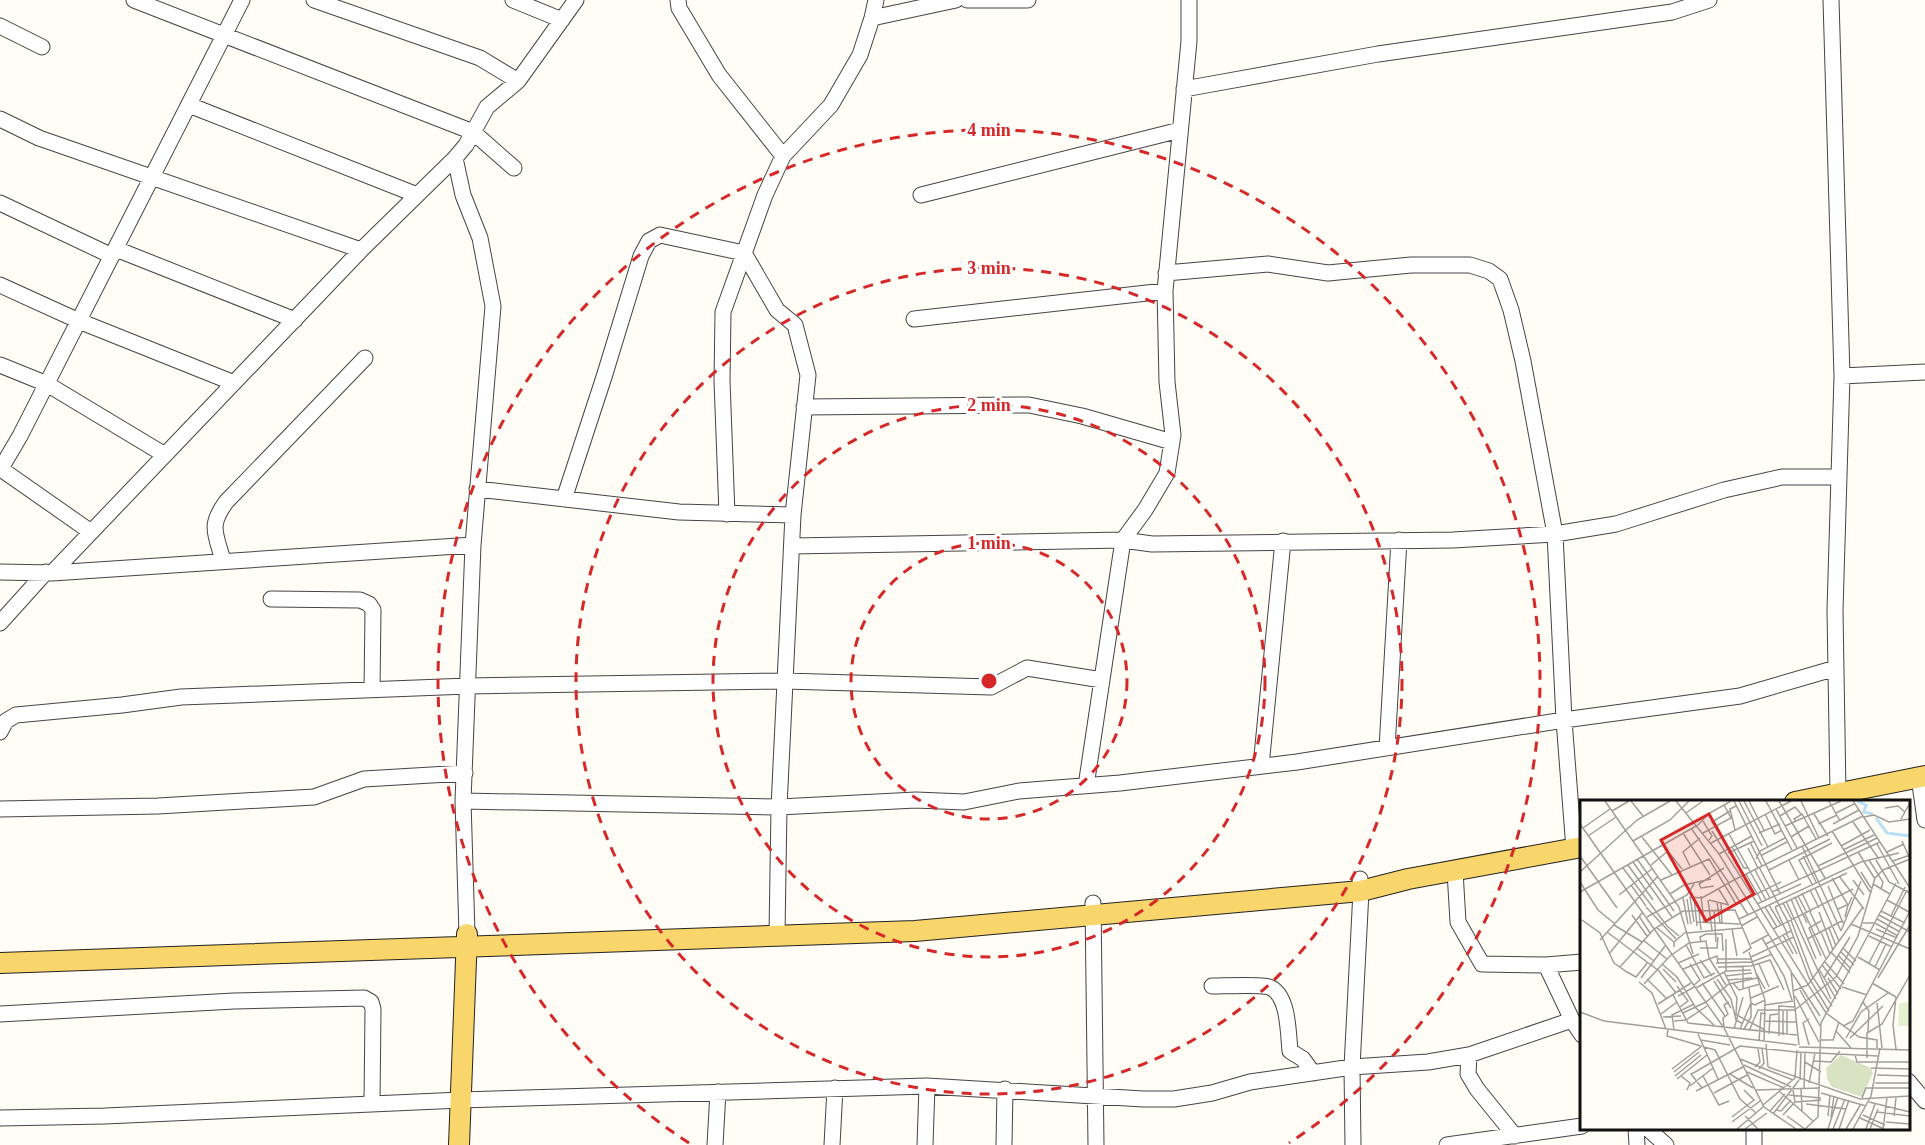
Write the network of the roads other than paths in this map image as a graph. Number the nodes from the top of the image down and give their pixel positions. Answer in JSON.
{"nodes":[{"id":1,"x":134,"y":0,"type":"edge"},
{"id":2,"x":242,"y":0,"type":"edge"},
{"id":3,"x":314,"y":0,"type":"edge"},
{"id":4,"x":513,"y":0,"type":"edge"},
{"id":5,"x":576,"y":0,"type":"edge"},
{"id":6,"x":678,"y":0,"type":"edge"},
{"id":7,"x":876,"y":0,"type":"edge"},
{"id":8,"x":956,"y":0,"type":"edge"},
{"id":9,"x":967,"y":0,"type":"edge"},
{"id":10,"x":1028,"y":0,"type":"edge"},
{"id":11,"x":1189,"y":0,"type":"edge"},
{"id":12,"x":1709,"y":0,"type":"edge"},
{"id":13,"x":1831,"y":0,"type":"edge"},
{"id":14,"x":1671,"y":6,"type":"edge"},
{"id":15,"x":872,"y":18,"type":"junction"},
{"id":16,"x":562,"y":20,"type":"junction"},
{"id":17,"x":0,"y":26,"type":"edge"},
{"id":18,"x":225,"y":35,"type":"junction"},
{"id":19,"x":42,"y":47,"type":"dead end"},
{"id":20,"x":518,"y":81,"type":"junction"},
{"id":21,"x":1184,"y":89,"type":"junction"},
{"id":22,"x":189,"y":105,"type":"junction"},
{"id":23,"x":0,"y":119,"type":"edge"},
{"id":24,"x":1180,"y":130,"type":"junction"},
{"id":25,"x":473,"y":132,"type":"junction"},
{"id":26,"x":783,"y":156,"type":"junction"},
{"id":27,"x":455,"y":158,"type":"junction"},
{"id":28,"x":513,"y":168,"type":"dead end"},
{"id":29,"x":153,"y":177,"type":"junction"},
{"id":30,"x":417,"y":195,"type":"junction"},
{"id":31,"x":921,"y":195,"type":"dead end"},
{"id":32,"x":0,"y":204,"type":"edge"},
{"id":33,"x":361,"y":250,"type":"junction"},
{"id":34,"x":114,"y":252,"type":"junction"},
{"id":35,"x":744,"y":252,"type":"junction"},
{"id":36,"x":1166,"y":273,"type":"junction"},
{"id":37,"x":0,"y":285,"type":"edge"},
{"id":38,"x":1165,"y":291,"type":"junction"},
{"id":39,"x":914,"y":319,"type":"dead end"},
{"id":40,"x":295,"y":320,"type":"junction"},
{"id":41,"x":79,"y":321,"type":"junction"},
{"id":42,"x":365,"y":358,"type":"dead end"},
{"id":43,"x":0,"y":365,"type":"edge"},
{"id":44,"x":1925,"y":372,"type":"edge"},
{"id":45,"x":1842,"y":376,"type":"junction"},
{"id":46,"x":234,"y":383,"type":"junction"},
{"id":47,"x":47,"y":384,"type":"junction"},
{"id":48,"x":804,"y":407,"type":"junction"},
{"id":49,"x":1172,"y":442,"type":"junction"},
{"id":50,"x":165,"y":455,"type":"junction"},
{"id":51,"x":0,"y":470,"type":"edge"},
{"id":52,"x":1839,"y":477,"type":"junction"},
{"id":53,"x":477,"y":489,"type":"junction"},
{"id":54,"x":564,"y":499,"type":"junction"},
{"id":55,"x":727,"y":514,"type":"junction"},
{"id":56,"x":794,"y":515,"type":"junction"},
{"id":57,"x":91,"y":532,"type":"junction"},
{"id":58,"x":1555,"y":534,"type":"junction"},
{"id":59,"x":1123,"y":540,"type":"junction"},
{"id":60,"x":1399,"y":540,"type":"junction"},
{"id":61,"x":1283,"y":541,"type":"junction"},
{"id":62,"x":472,"y":545,"type":"junction"},
{"id":63,"x":792,"y":546,"type":"junction"},
{"id":64,"x":223,"y":561,"type":"junction"},
{"id":65,"x":0,"y":572,"type":"edge"},
{"id":66,"x":49,"y":572,"type":"junction"},
{"id":67,"x":271,"y":599,"type":"dead end"},
{"id":68,"x":0,"y":623,"type":"edge"},
{"id":69,"x":1836,"y":669,"type":"junction"},
{"id":70,"x":1102,"y":680,"type":"junction"},
{"id":71,"x":785,"y":681,"type":"junction"},
{"id":72,"x":468,"y":686,"type":"junction"},
{"id":73,"x":372,"y":690,"type":"junction"},
{"id":74,"x":1564,"y":720,"type":"junction"},
{"id":75,"x":0,"y":732,"type":"edge"},
{"id":76,"x":1388,"y":748,"type":"junction"},
{"id":77,"x":1261,"y":766,"type":"junction"},
{"id":78,"x":465,"y":773,"type":"junction"},
{"id":79,"x":1922,"y":777,"type":"edge"},
{"id":80,"x":1086,"y":786,"type":"junction"},
{"id":81,"x":1828,"y":797,"type":"edge"},
{"id":82,"x":1803,"y":800,"type":"edge"},
{"id":83,"x":464,"y":801,"type":"junction"},
{"id":84,"x":780,"y":807,"type":"junction"},
{"id":85,"x":0,"y":809,"type":"edge"},
{"id":86,"x":1925,"y":820,"type":"edge"},
{"id":87,"x":1578,"y":848,"type":"edge"},
{"id":88,"x":1455,"y":871,"type":"junction"},
{"id":89,"x":1360,"y":885,"type":"junction"},
{"id":90,"x":1094,"y":909,"type":"junction"},
{"id":91,"x":777,"y":929,"type":"junction"},
{"id":92,"x":467,"y":940,"type":"junction"},
{"id":93,"x":0,"y":950,"type":"edge"},
{"id":94,"x":1580,"y":962,"type":"edge"},
{"id":95,"x":0,"y":963,"type":"edge"},
{"id":96,"x":1546,"y":965,"type":"junction"},
{"id":97,"x":1212,"y":986,"type":"dead end"},
{"id":98,"x":0,"y":1014,"type":"edge"},
{"id":99,"x":1572,"y":1020,"type":"junction"},
{"id":100,"x":1580,"y":1033,"type":"edge"},
{"id":101,"x":1469,"y":1055,"type":"junction"},
{"id":102,"x":1352,"y":1067,"type":"junction"},
{"id":103,"x":1313,"y":1073,"type":"junction"},
{"id":104,"x":1910,"y":1083,"type":"edge"},
{"id":105,"x":927,"y":1086,"type":"junction"},
{"id":106,"x":835,"y":1088,"type":"junction"},
{"id":107,"x":1005,"y":1089,"type":"junction"},
{"id":108,"x":718,"y":1092,"type":"junction"},
{"id":109,"x":1096,"y":1096,"type":"junction"},
{"id":110,"x":461,"y":1100,"type":"junction"},
{"id":111,"x":1925,"y":1101,"type":"edge"},
{"id":112,"x":372,"y":1104,"type":"junction"},
{"id":113,"x":0,"y":1119,"type":"edge"},
{"id":114,"x":1580,"y":1126,"type":"edge"},
{"id":115,"x":1636,"y":1130,"type":"edge"},
{"id":116,"x":1649,"y":1130,"type":"edge"},
{"id":117,"x":1515,"y":1136,"type":"junction"},
{"id":118,"x":459,"y":1145,"type":"edge"},
{"id":119,"x":715,"y":1145,"type":"edge"},
{"id":120,"x":832,"y":1145,"type":"edge"},
{"id":121,"x":925,"y":1145,"type":"edge"},
{"id":122,"x":1004,"y":1145,"type":"edge"},
{"id":123,"x":1096,"y":1145,"type":"edge"},
{"id":124,"x":1353,"y":1145,"type":"edge"},
{"id":125,"x":1447,"y":1145,"type":"edge"},
{"id":126,"x":1637,"y":1145,"type":"edge"},
{"id":127,"x":1666,"y":1145,"type":"edge"}],
"edges":[{"from":1,"to":18,"type":"street"},
{"from":2,"to":18,"type":"street"},
{"from":3,"to":20,"type":"street"},
{"from":4,"to":16,"type":"street"},
{"from":5,"to":16,"type":"street"},
{"from":6,"to":26,"type":"street"},
{"from":7,"to":15,"type":"street"},
{"from":8,"to":15,"type":"street"},
{"from":9,"to":10,"type":"street"},
{"from":11,"to":21,"type":"street"},
{"from":12,"to":14,"type":"street"},
{"from":13,"to":45,"type":"street"},
{"from":14,"to":21,"type":"street"},
{"from":15,"to":26,"type":"street"},
{"from":16,"to":20,"type":"street"},
{"from":17,"to":19,"type":"street"},
{"from":18,"to":22,"type":"street"},
{"from":18,"to":25,"type":"street"},
{"from":20,"to":25,"type":"street"},
{"from":21,"to":24,"type":"street"},
{"from":22,"to":29,"type":"street"},
{"from":22,"to":30,"type":"street"},
{"from":23,"to":29,"type":"street"},
{"from":24,"to":31,"type":"street"},
{"from":24,"to":36,"type":"street"},
{"from":25,"to":27,"type":"street"},
{"from":25,"to":28,"type":"street"},
{"from":26,"to":35,"type":"street"},
{"from":27,"to":30,"type":"street"},
{"from":27,"to":53,"type":"street"},
{"from":29,"to":33,"type":"street"},
{"from":29,"to":34,"type":"street"},
{"from":30,"to":33,"type":"street"},
{"from":32,"to":34,"type":"street"},
{"from":33,"to":40,"type":"street"},
{"from":34,"to":40,"type":"street"},
{"from":34,"to":41,"type":"street"},
{"from":35,"to":48,"type":"street"},
{"from":35,"to":54,"type":"street"},
{"from":35,"to":55,"type":"street"},
{"from":36,"to":38,"type":"street"},
{"from":36,"to":58,"type":"street"},
{"from":37,"to":41,"type":"street"},
{"from":38,"to":39,"type":"street"},
{"from":38,"to":49,"type":"street"},
{"from":40,"to":46,"type":"street"},
{"from":41,"to":46,"type":"street"},
{"from":41,"to":47,"type":"street"},
{"from":42,"to":64,"type":"street"},
{"from":43,"to":47,"type":"street"},
{"from":44,"to":45,"type":"street"},
{"from":45,"to":52,"type":"street"},
{"from":46,"to":50,"type":"street"},
{"from":47,"to":50,"type":"street"},
{"from":47,"to":51,"type":"street"},
{"from":48,"to":49,"type":"street"},
{"from":48,"to":56,"type":"street"},
{"from":49,"to":59,"type":"street"},
{"from":50,"to":57,"type":"street"},
{"from":51,"to":57,"type":"street"},
{"from":52,"to":58,"type":"street"},
{"from":52,"to":69,"type":"street"},
{"from":53,"to":54,"type":"street"},
{"from":53,"to":62,"type":"street"},
{"from":54,"to":55,"type":"street"},
{"from":55,"to":56,"type":"street"},
{"from":56,"to":63,"type":"street"},
{"from":57,"to":66,"type":"street"},
{"from":58,"to":60,"type":"street"},
{"from":58,"to":74,"type":"street"},
{"from":59,"to":61,"type":"street"},
{"from":59,"to":63,"type":"street"},
{"from":59,"to":70,"type":"street"},
{"from":60,"to":61,"type":"street"},
{"from":60,"to":76,"type":"street"},
{"from":61,"to":77,"type":"street"},
{"from":62,"to":64,"type":"street"},
{"from":62,"to":72,"type":"street"},
{"from":63,"to":71,"type":"street"},
{"from":64,"to":66,"type":"street"},
{"from":65,"to":66,"type":"street"},
{"from":66,"to":68,"type":"street"},
{"from":67,"to":73,"type":"street"},
{"from":69,"to":74,"type":"street"},
{"from":69,"to":81,"type":"street"},
{"from":70,"to":71,"type":"street"},
{"from":70,"to":80,"type":"street"},
{"from":71,"to":72,"type":"street"},
{"from":71,"to":84,"type":"street"},
{"from":72,"to":73,"type":"street"},
{"from":72,"to":78,"type":"street"},
{"from":73,"to":75,"type":"street"},
{"from":74,"to":76,"type":"street"},
{"from":74,"to":87,"type":"street"},
{"from":76,"to":77,"type":"street"},
{"from":77,"to":80,"type":"street"},
{"from":78,"to":83,"type":"street"},
{"from":78,"to":85,"type":"street"},
{"from":79,"to":81,"type":"main road"},
{"from":79,"to":86,"type":"street"},
{"from":80,"to":84,"type":"street"},
{"from":81,"to":82,"type":"main road"},
{"from":83,"to":84,"type":"street"},
{"from":83,"to":92,"type":"street"},
{"from":84,"to":91,"type":"street"},
{"from":87,"to":88,"type":"main road"},
{"from":88,"to":89,"type":"main road"},
{"from":88,"to":96,"type":"street"},
{"from":89,"to":90,"type":"main road"},
{"from":89,"to":102,"type":"street"},
{"from":90,"to":91,"type":"main road"},
{"from":90,"to":109,"type":"street"},
{"from":91,"to":92,"type":"main road"},
{"from":92,"to":93,"type":"main road"},
{"from":92,"to":95,"type":"main road"},
{"from":92,"to":110,"type":"main road"},
{"from":94,"to":96,"type":"street"},
{"from":96,"to":99,"type":"street"},
{"from":97,"to":103,"type":"street"},
{"from":98,"to":112,"type":"street"},
{"from":99,"to":100,"type":"street"},
{"from":99,"to":101,"type":"street"},
{"from":101,"to":102,"type":"street"},
{"from":101,"to":117,"type":"street"},
{"from":102,"to":103,"type":"street"},
{"from":102,"to":124,"type":"street"},
{"from":103,"to":109,"type":"street"},
{"from":104,"to":111,"type":"street"},
{"from":105,"to":106,"type":"street"},
{"from":105,"to":107,"type":"street"},
{"from":105,"to":121,"type":"street"},
{"from":106,"to":108,"type":"street"},
{"from":106,"to":120,"type":"street"},
{"from":107,"to":109,"type":"street"},
{"from":107,"to":122,"type":"street"},
{"from":108,"to":110,"type":"street"},
{"from":108,"to":119,"type":"street"},
{"from":109,"to":123,"type":"street"},
{"from":110,"to":112,"type":"street"},
{"from":110,"to":118,"type":"main road"},
{"from":112,"to":113,"type":"street"},
{"from":114,"to":117,"type":"street"},
{"from":115,"to":126,"type":"street"},
{"from":116,"to":127,"type":"street"},
{"from":117,"to":125,"type":"street"}]}
